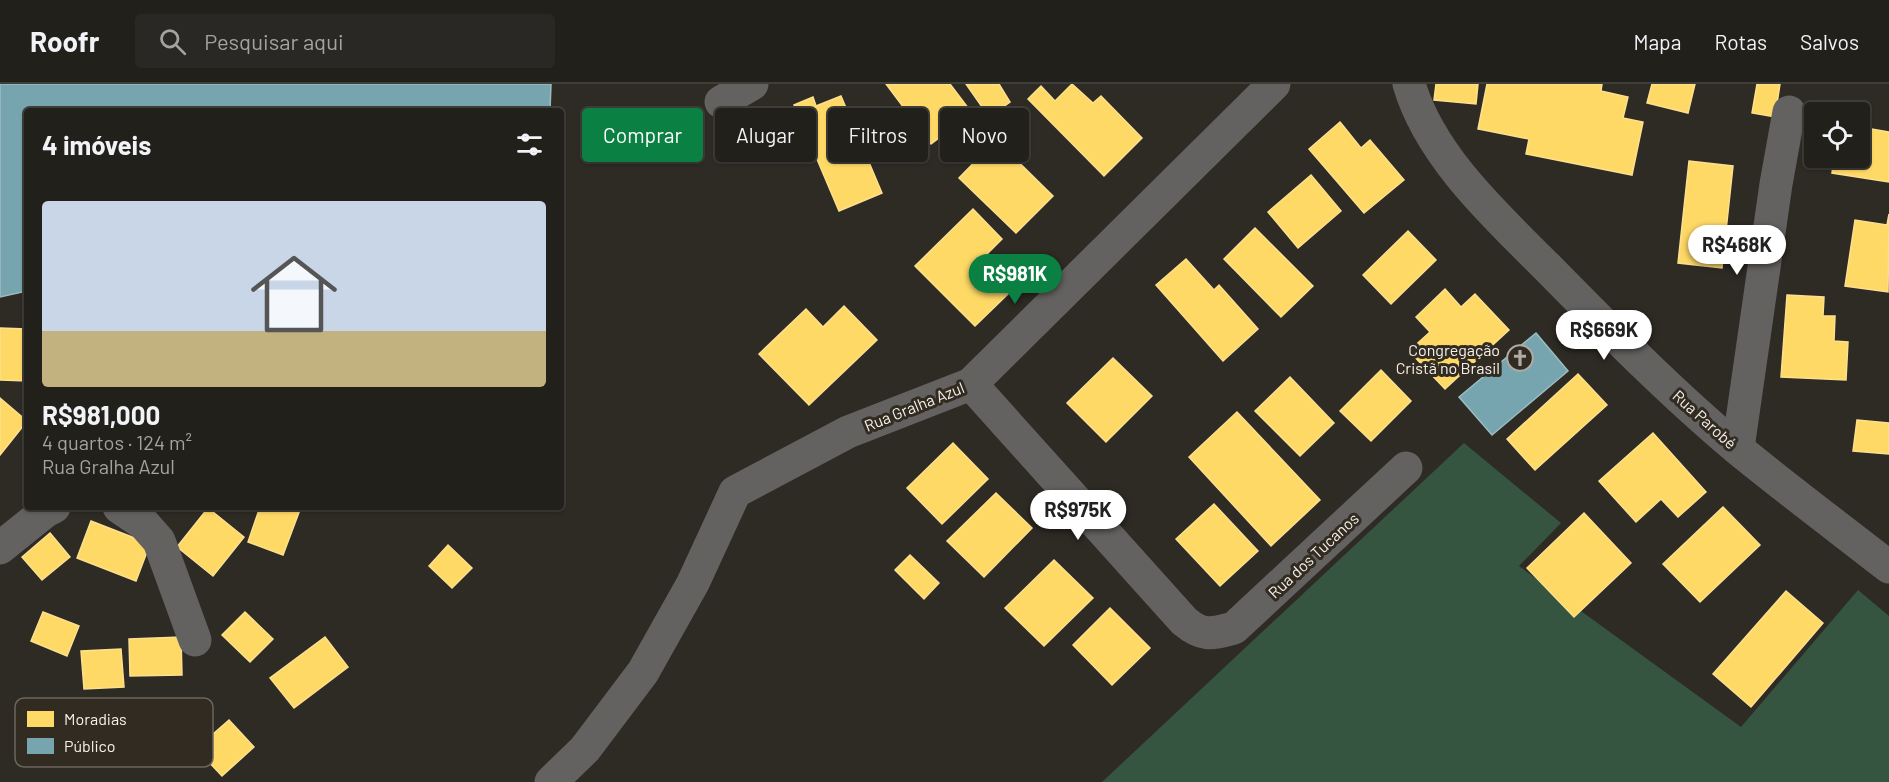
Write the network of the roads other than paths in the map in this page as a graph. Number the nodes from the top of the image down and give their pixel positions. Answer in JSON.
{"nodes":[{"id":1,"x":752,"y":84,"type":"edge"},
{"id":2,"x":1274,"y":84,"type":"edge"},
{"id":3,"x":1408,"y":84,"type":"edge"},
{"id":4,"x":721,"y":102,"type":"dead end"},
{"id":5,"x":1789,"y":112,"type":"dead end"},
{"id":6,"x":972,"y":384,"type":"junction"},
{"id":7,"x":1738,"y":448,"type":"junction"},
{"id":8,"x":1406,"y":468,"type":"dead end"},
{"id":9,"x":48,"y":510,"type":"edge"},
{"id":10,"x":123,"y":510,"type":"edge"},
{"id":11,"x":0,"y":548,"type":"edge"},
{"id":12,"x":1889,"y":567,"type":"edge"},
{"id":13,"x":195,"y":640,"type":"dead end"},
{"id":14,"x":551,"y":782,"type":"edge"}],
"edges":[{"from":1,"to":4,"type":"street"},
{"from":2,"to":6,"type":"street","name":"Rua Gralha Azul"},
{"from":3,"to":7,"type":"street","name":"Rua Parobé"},
{"from":5,"to":7,"type":"street"},
{"from":6,"to":8,"type":"street","name":"Rua dos Tucanos"},
{"from":6,"to":14,"type":"street","name":"Rua Gralha Azul"},
{"from":7,"to":12,"type":"street","name":"Rua Parobé"},
{"from":9,"to":11,"type":"street"},
{"from":10,"to":13,"type":"street"}]}
